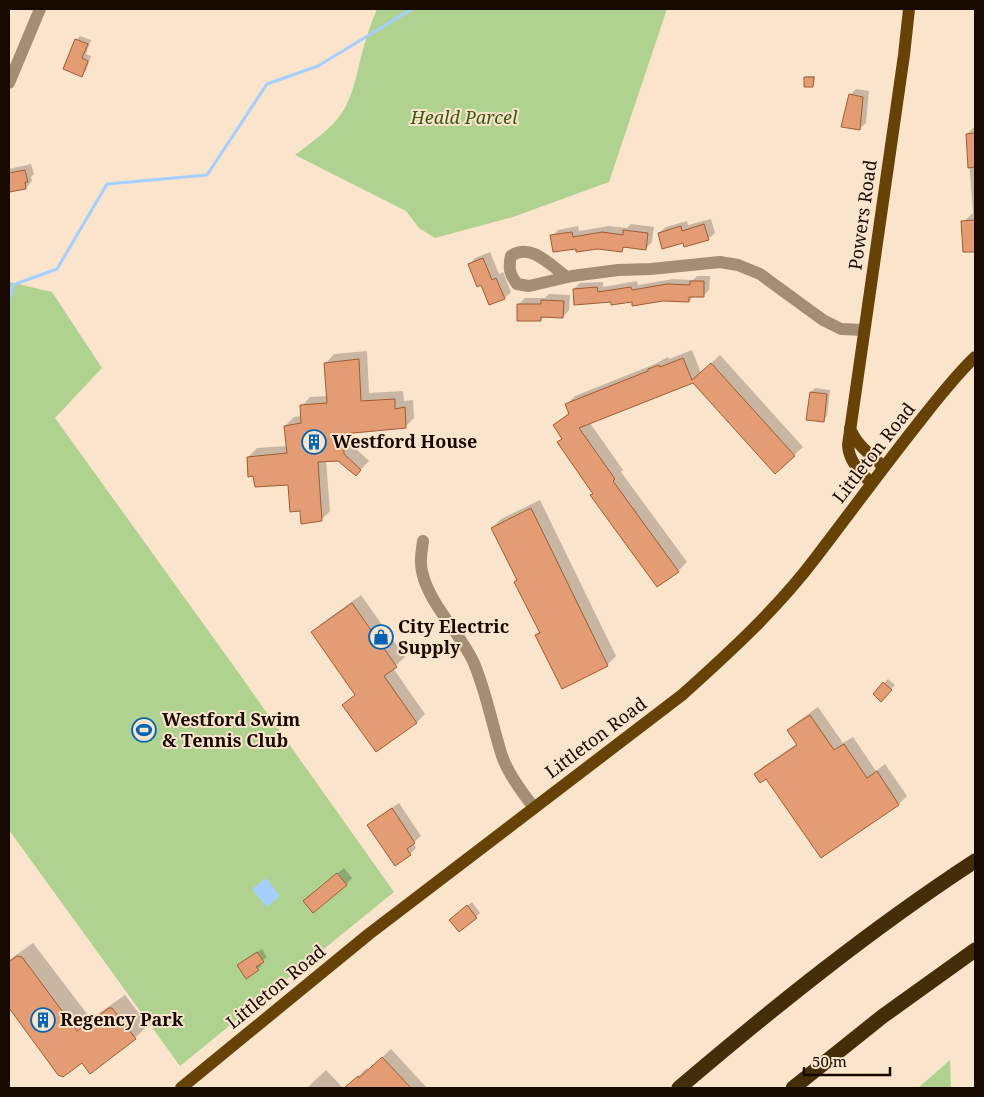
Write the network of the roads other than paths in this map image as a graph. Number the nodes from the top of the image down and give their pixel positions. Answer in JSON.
{"nodes":[{"id":1,"x":40,"y":9,"type":"edge"},
{"id":2,"x":909,"y":9,"type":"edge"},
{"id":3,"x":9,"y":84,"type":"edge"},
{"id":4,"x":567,"y":277,"type":"dead end"},
{"id":5,"x":864,"y":330,"type":"junction"},
{"id":6,"x":975,"y":357,"type":"edge"},
{"id":7,"x":850,"y":427,"type":"junction"},
{"id":8,"x":884,"y":467,"type":"junction"},
{"id":9,"x":872,"y":483,"type":"junction"},
{"id":10,"x":423,"y":541,"type":"dead end"},
{"id":11,"x":534,"y":808,"type":"junction"},
{"id":12,"x":975,"y":861,"type":"edge"},
{"id":13,"x":975,"y":950,"type":"edge"},
{"id":14,"x":180,"y":1088,"type":"edge"},
{"id":15,"x":679,"y":1088,"type":"edge"},
{"id":16,"x":793,"y":1088,"type":"edge"}],
"edges":[{"from":1,"to":3,"type":"street"},
{"from":2,"to":5,"type":"main road","name":"Powers Road"},
{"from":4,"to":5,"type":"street"},
{"from":5,"to":7,"type":"main road","name":"Powers Road"},
{"from":6,"to":8,"type":"main road","name":"Littleton Road"},
{"from":7,"to":8,"type":"main road"},
{"from":7,"to":9,"type":"main road","name":"Powers Road"},
{"from":8,"to":9,"type":"main road","name":"Littleton Road"},
{"from":9,"to":11,"type":"main road","name":"Littleton Road"},
{"from":10,"to":11,"type":"street"},
{"from":11,"to":14,"type":"main road","name":"Littleton Road"},
{"from":12,"to":15,"type":"highway"},
{"from":13,"to":16,"type":"highway"}]}
